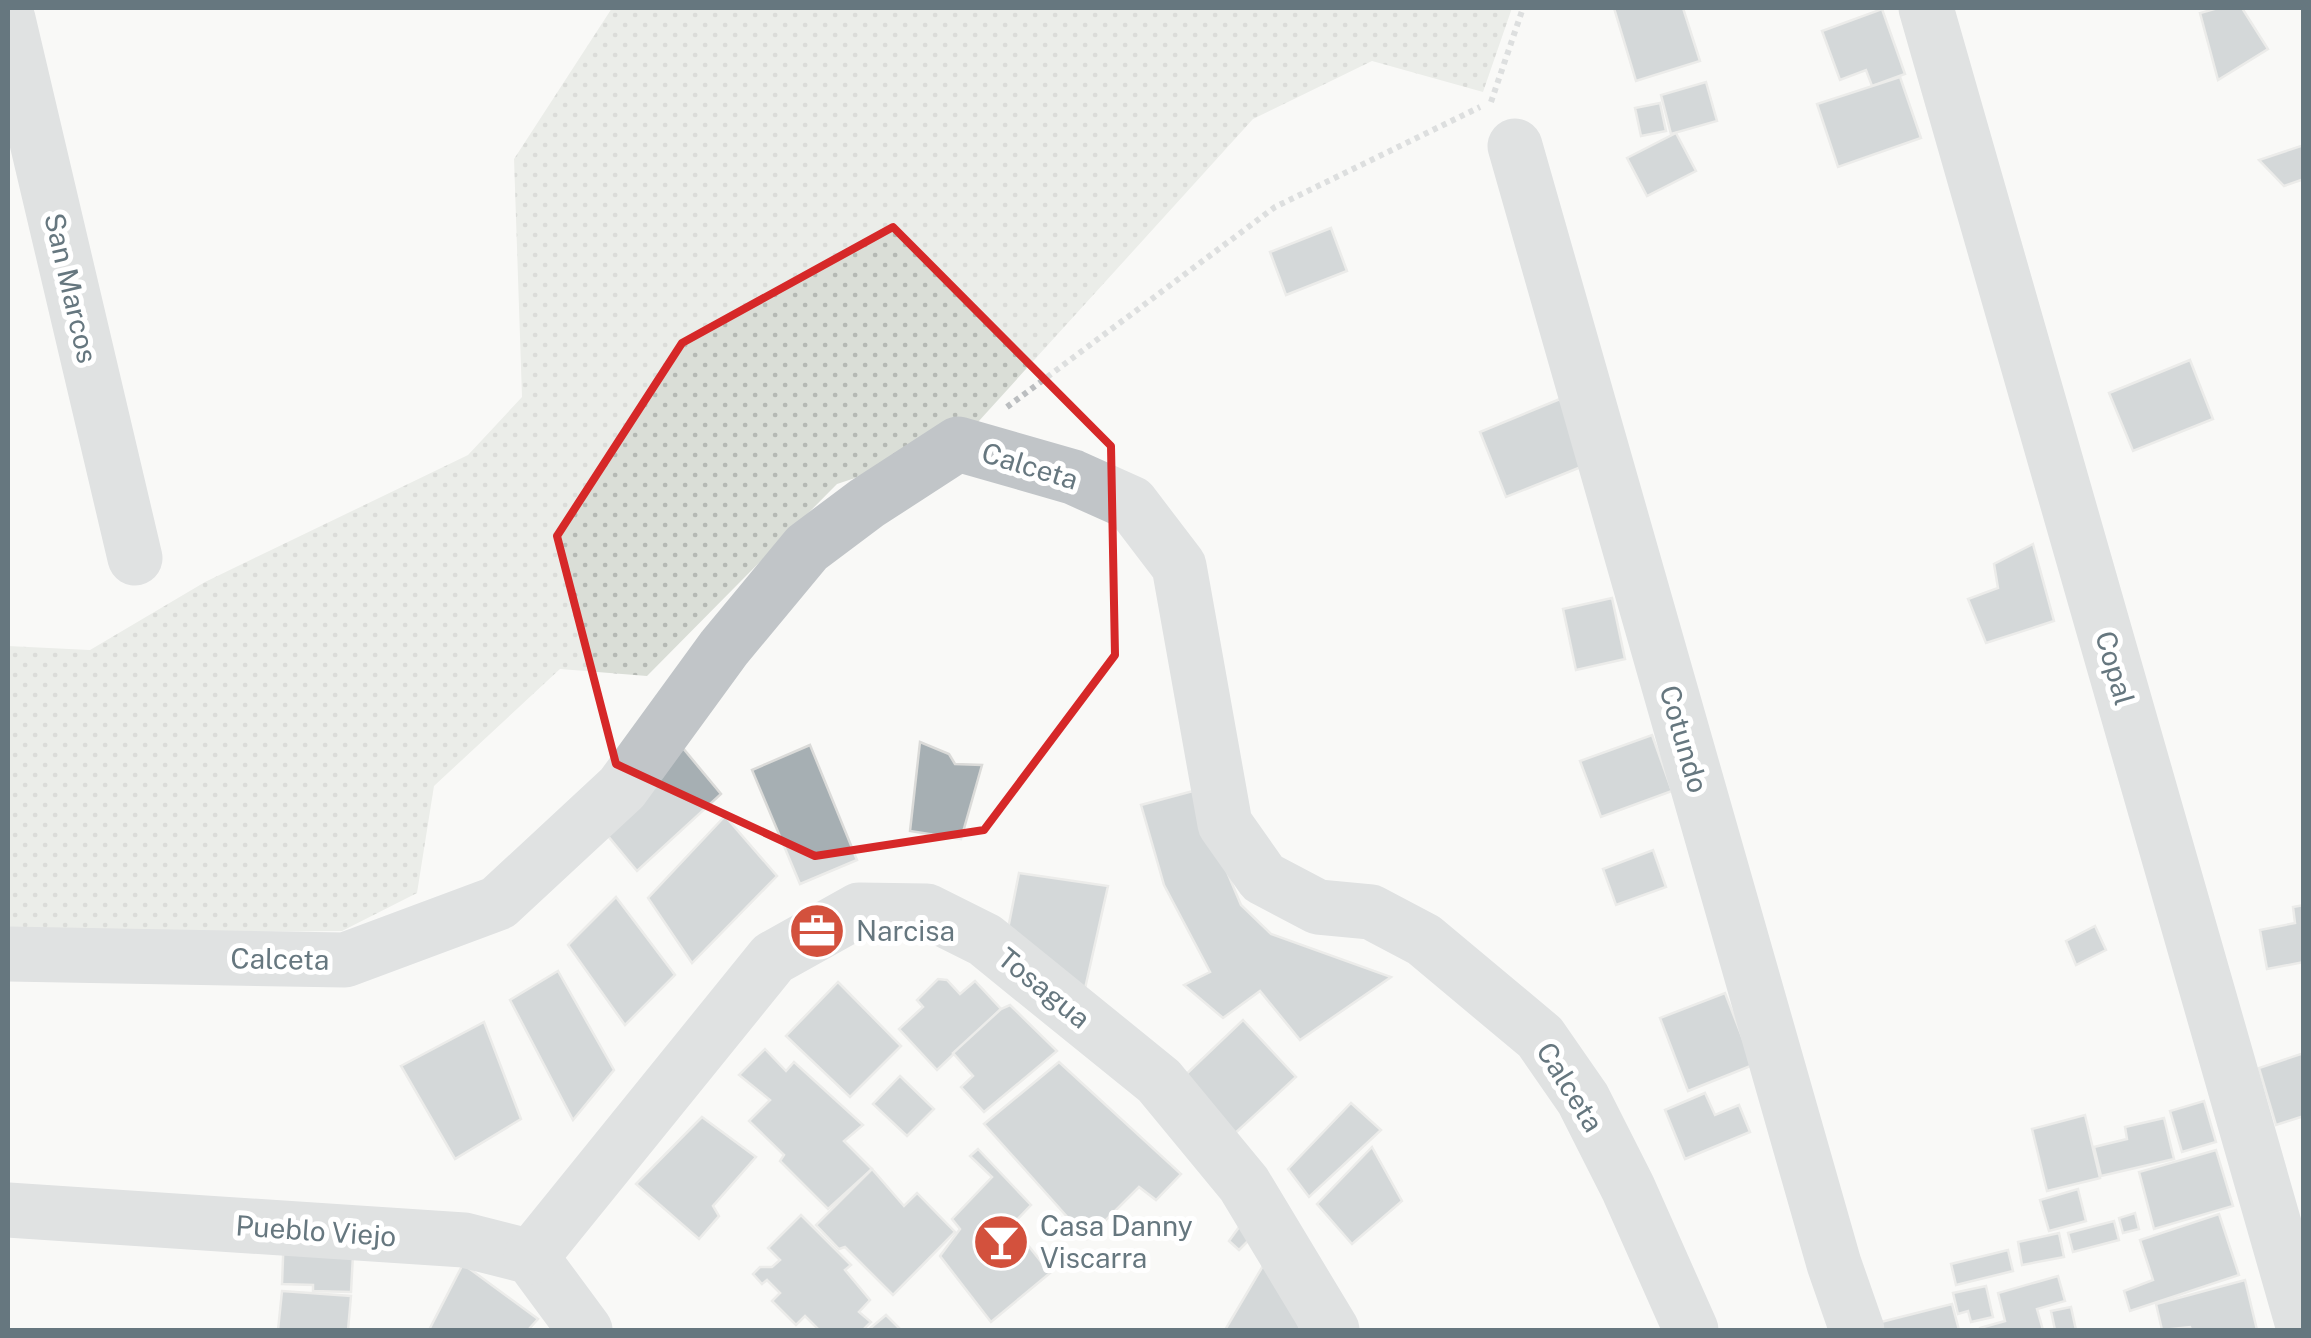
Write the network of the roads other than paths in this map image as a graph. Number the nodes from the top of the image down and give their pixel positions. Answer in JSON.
{"nodes":[{"id":1,"x":1926,"y":8,"type":"edge"},
{"id":2,"x":8,"y":19,"type":"edge"},
{"id":3,"x":1515,"y":146,"type":"dead end"},
{"id":4,"x":136,"y":558,"type":"dead end"},
{"id":5,"x":8,"y":954,"type":"edge"},
{"id":6,"x":8,"y":1210,"type":"edge"},
{"id":7,"x":531,"y":1257,"type":"junction"},
{"id":8,"x":2304,"y":1329,"type":"edge"},
{"id":9,"x":585,"y":1330,"type":"edge"},
{"id":10,"x":1332,"y":1330,"type":"edge"},
{"id":11,"x":1691,"y":1330,"type":"edge"},
{"id":12,"x":1857,"y":1330,"type":"edge"}],
"edges":[{"from":1,"to":8,"type":"street","name":"Copal"},
{"from":2,"to":4,"type":"street","name":"San Marcos"},
{"from":3,"to":12,"type":"street","name":"Cotundo"},
{"from":5,"to":11,"type":"street","name":"Calceta"},
{"from":6,"to":7,"type":"street","name":"Pueblo Viejo"},
{"from":7,"to":9,"type":"street"},
{"from":7,"to":10,"type":"street","name":"Tosagua"}]}
